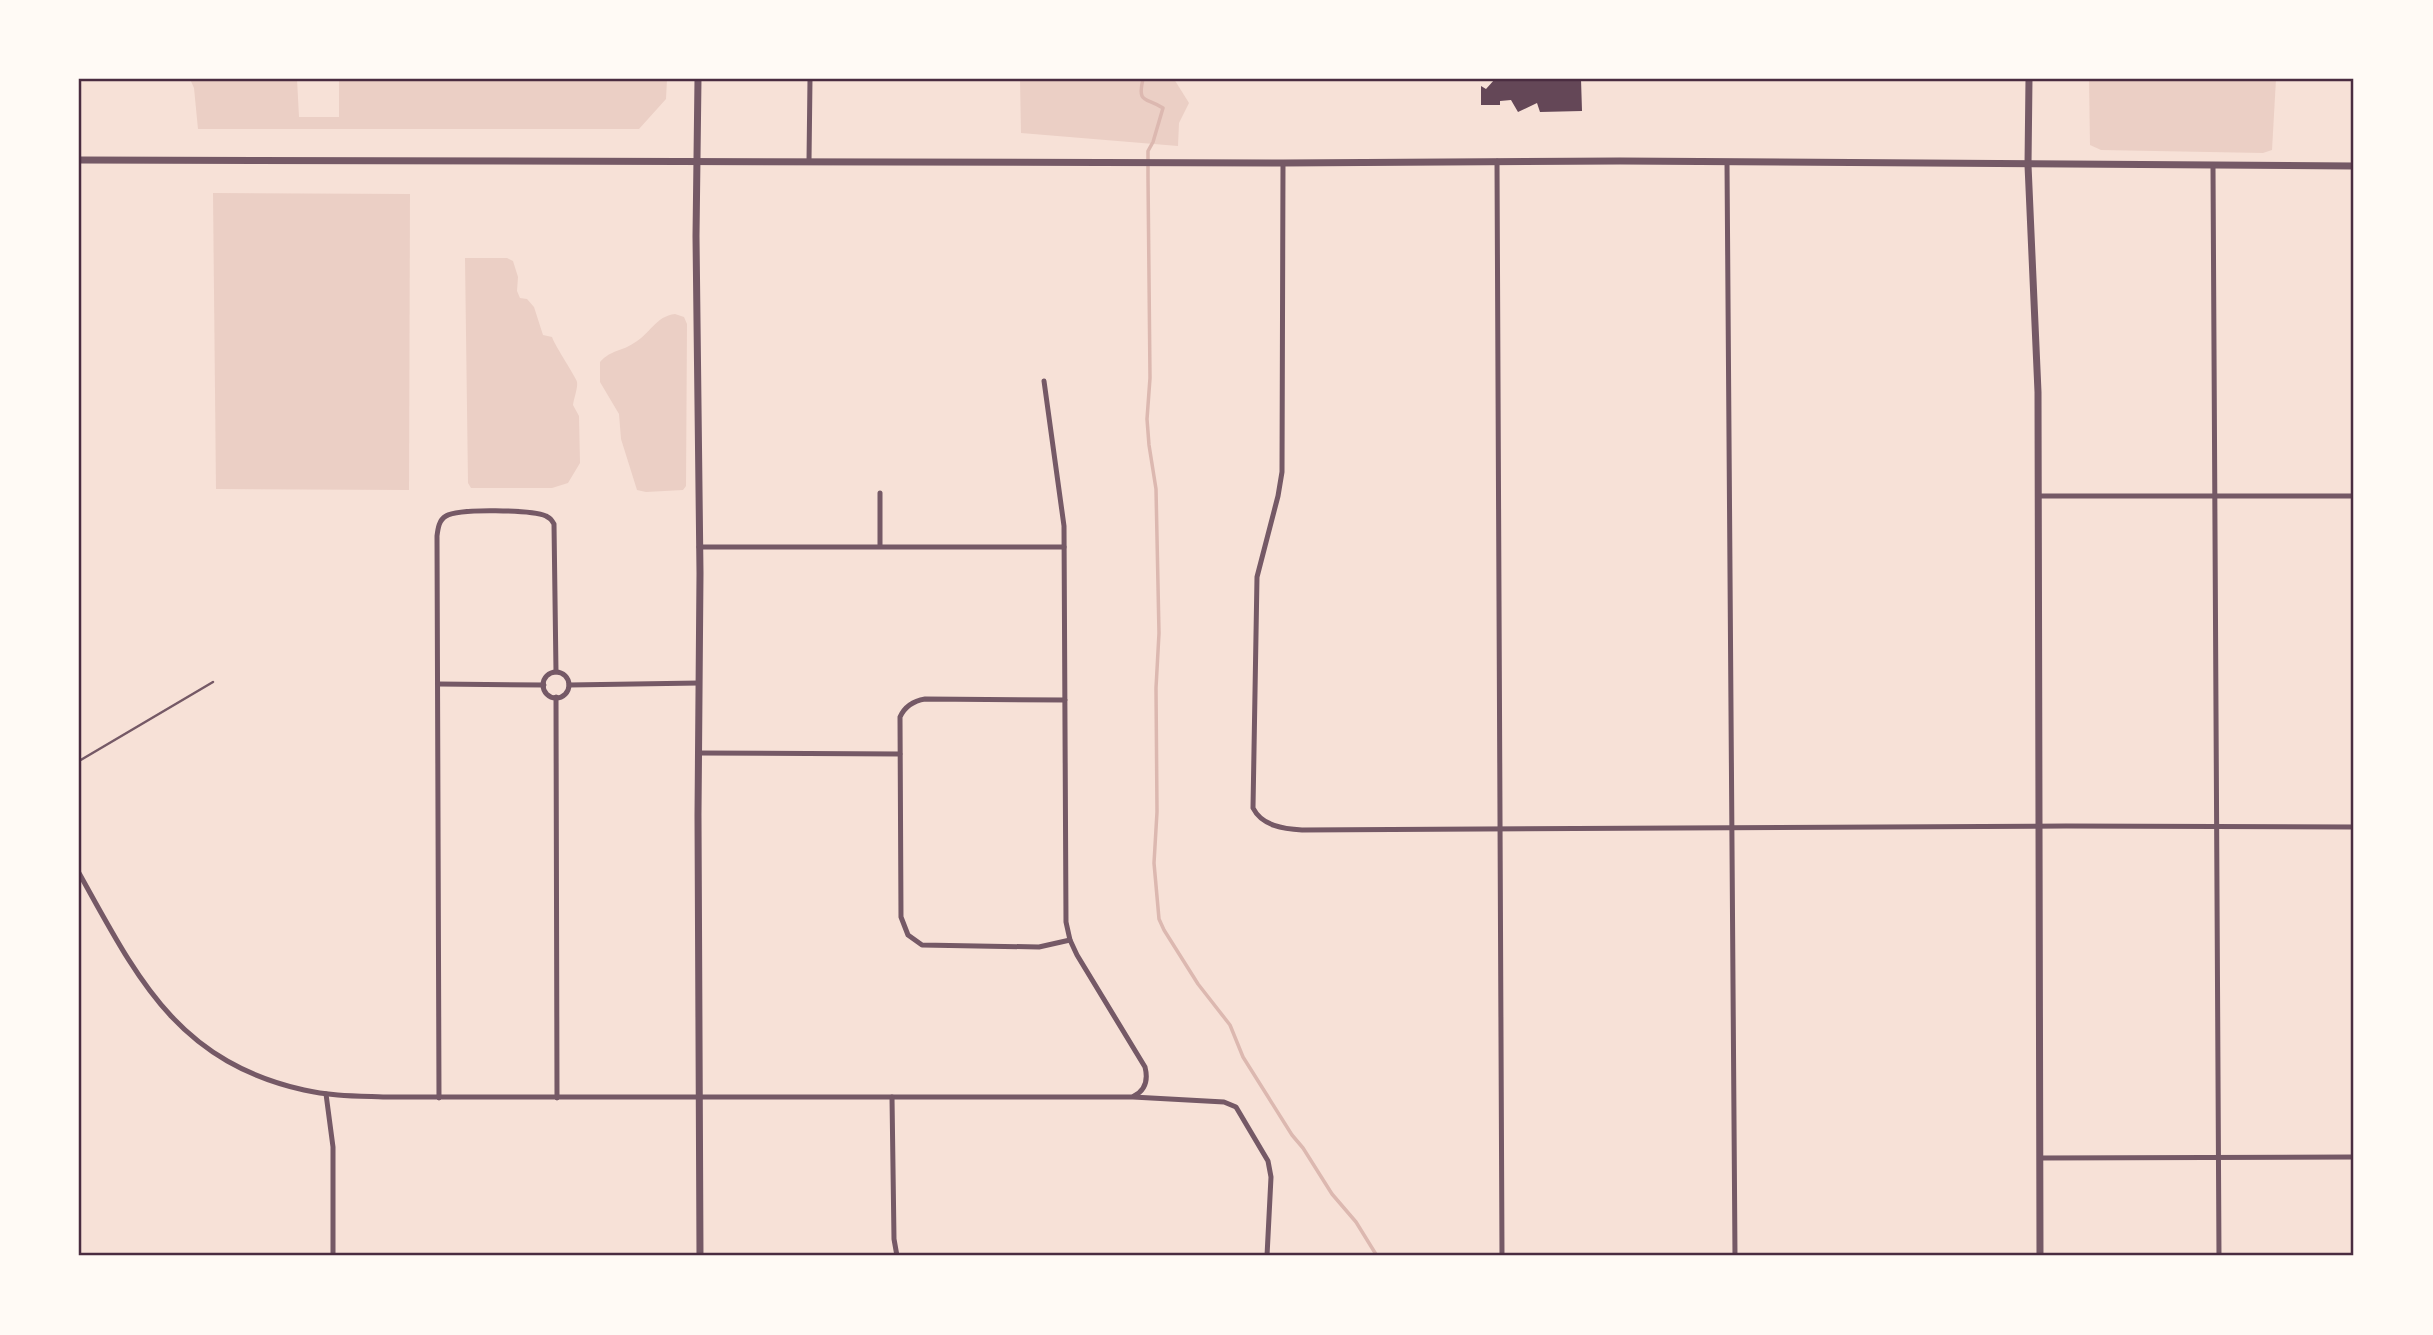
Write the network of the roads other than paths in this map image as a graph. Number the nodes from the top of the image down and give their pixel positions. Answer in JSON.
{"nodes":[{"id":1,"x":698,"y":79,"type":"edge"},
{"id":2,"x":810,"y":79,"type":"edge"},
{"id":3,"x":2029,"y":79,"type":"edge"},
{"id":4,"x":79,"y":160,"type":"edge"},
{"id":5,"x":696,"y":160,"type":"junction"},
{"id":6,"x":1497,"y":161,"type":"junction"},
{"id":7,"x":809,"y":162,"type":"junction"},
{"id":8,"x":1727,"y":162,"type":"junction"},
{"id":9,"x":1283,"y":163,"type":"junction"},
{"id":10,"x":2028,"y":165,"type":"junction"},
{"id":11,"x":2354,"y":166,"type":"edge"},
{"id":12,"x":2213,"y":167,"type":"junction"},
{"id":13,"x":1044,"y":381,"type":"dead end"},
{"id":14,"x":880,"y":493,"type":"dead end"},
{"id":15,"x":2038,"y":496,"type":"junction"},
{"id":16,"x":2216,"y":496,"type":"junction"},
{"id":17,"x":2354,"y":496,"type":"edge"},
{"id":18,"x":880,"y":546,"type":"junction"},
{"id":19,"x":699,"y":547,"type":"junction"},
{"id":20,"x":1064,"y":547,"type":"junction"},
{"id":21,"x":556,"y":672,"type":"junction"},
{"id":22,"x":213,"y":682,"type":"dead end"},
{"id":23,"x":699,"y":683,"type":"junction"},
{"id":24,"x":438,"y":684,"type":"junction"},
{"id":25,"x":544,"y":685,"type":"junction"},
{"id":26,"x":569,"y":685,"type":"junction"},
{"id":27,"x":556,"y":697,"type":"junction"},
{"id":28,"x":1065,"y":700,"type":"junction"},
{"id":29,"x":699,"y":753,"type":"junction"},
{"id":30,"x":900,"y":754,"type":"junction"},
{"id":31,"x":79,"y":761,"type":"edge"},
{"id":32,"x":2040,"y":827,"type":"junction"},
{"id":33,"x":2216,"y":827,"type":"junction"},
{"id":34,"x":2354,"y":827,"type":"edge"},
{"id":35,"x":1734,"y":828,"type":"junction"},
{"id":36,"x":1500,"y":830,"type":"junction"},
{"id":37,"x":79,"y":873,"type":"edge"},
{"id":38,"x":1070,"y":940,"type":"junction"},
{"id":39,"x":326,"y":1094,"type":"junction"},
{"id":40,"x":699,"y":1096,"type":"junction"},
{"id":41,"x":892,"y":1097,"type":"junction"},
{"id":42,"x":1133,"y":1097,"type":"junction"},
{"id":43,"x":439,"y":1098,"type":"junction"},
{"id":44,"x":557,"y":1098,"type":"junction"},
{"id":45,"x":2219,"y":1156,"type":"junction"},
{"id":46,"x":2354,"y":1157,"type":"edge"},
{"id":47,"x":2041,"y":1158,"type":"junction"},
{"id":48,"x":333,"y":1256,"type":"edge"},
{"id":49,"x":700,"y":1256,"type":"edge"},
{"id":50,"x":897,"y":1256,"type":"edge"},
{"id":51,"x":1267,"y":1256,"type":"edge"},
{"id":52,"x":1502,"y":1256,"type":"edge"},
{"id":53,"x":1735,"y":1256,"type":"edge"},
{"id":54,"x":2040,"y":1256,"type":"edge"},
{"id":55,"x":2219,"y":1256,"type":"edge"}],
"edges":[{"from":1,"to":5,"type":"street"},
{"from":2,"to":7,"type":"street"},
{"from":3,"to":10,"type":"street"},
{"from":4,"to":5,"type":"street"},
{"from":5,"to":7,"type":"street"},
{"from":5,"to":19,"type":"street"},
{"from":6,"to":8,"type":"street"},
{"from":6,"to":9,"type":"street"},
{"from":6,"to":36,"type":"street"},
{"from":7,"to":9,"type":"street"},
{"from":8,"to":10,"type":"street"},
{"from":8,"to":35,"type":"street"},
{"from":9,"to":36,"type":"street"},
{"from":10,"to":12,"type":"street"},
{"from":10,"to":15,"type":"street"},
{"from":11,"to":12,"type":"street"},
{"from":12,"to":16,"type":"street"},
{"from":13,"to":20,"type":"street"},
{"from":14,"to":18,"type":"street"},
{"from":15,"to":16,"type":"street"},
{"from":15,"to":32,"type":"street"},
{"from":16,"to":17,"type":"street"},
{"from":16,"to":33,"type":"street"},
{"from":18,"to":19,"type":"street"},
{"from":18,"to":20,"type":"street"},
{"from":19,"to":23,"type":"street"},
{"from":20,"to":28,"type":"street"},
{"from":21,"to":24,"type":"street"},
{"from":21,"to":25,"type":"street"},
{"from":21,"to":26,"type":"street"},
{"from":22,"to":31,"type":"lane"},
{"from":23,"to":26,"type":"street"},
{"from":23,"to":29,"type":"street"},
{"from":24,"to":25,"type":"street"},
{"from":24,"to":43,"type":"street"},
{"from":25,"to":27,"type":"street"},
{"from":26,"to":27,"type":"street"},
{"from":27,"to":44,"type":"street"},
{"from":28,"to":30,"type":"street"},
{"from":28,"to":38,"type":"street"},
{"from":29,"to":30,"type":"street"},
{"from":29,"to":40,"type":"street"},
{"from":30,"to":38,"type":"street"},
{"from":32,"to":33,"type":"street"},
{"from":32,"to":35,"type":"street"},
{"from":32,"to":47,"type":"street"},
{"from":33,"to":34,"type":"street"},
{"from":33,"to":45,"type":"street"},
{"from":35,"to":36,"type":"street"},
{"from":35,"to":53,"type":"street"},
{"from":36,"to":52,"type":"street"},
{"from":37,"to":39,"type":"street"},
{"from":38,"to":42,"type":"street"},
{"from":39,"to":43,"type":"street"},
{"from":39,"to":48,"type":"street"},
{"from":40,"to":41,"type":"street"},
{"from":40,"to":44,"type":"street"},
{"from":40,"to":49,"type":"street"},
{"from":41,"to":42,"type":"street"},
{"from":41,"to":50,"type":"street"},
{"from":42,"to":51,"type":"street"},
{"from":43,"to":44,"type":"street"},
{"from":45,"to":46,"type":"street"},
{"from":45,"to":47,"type":"street"},
{"from":45,"to":55,"type":"street"},
{"from":47,"to":54,"type":"street"}]}
